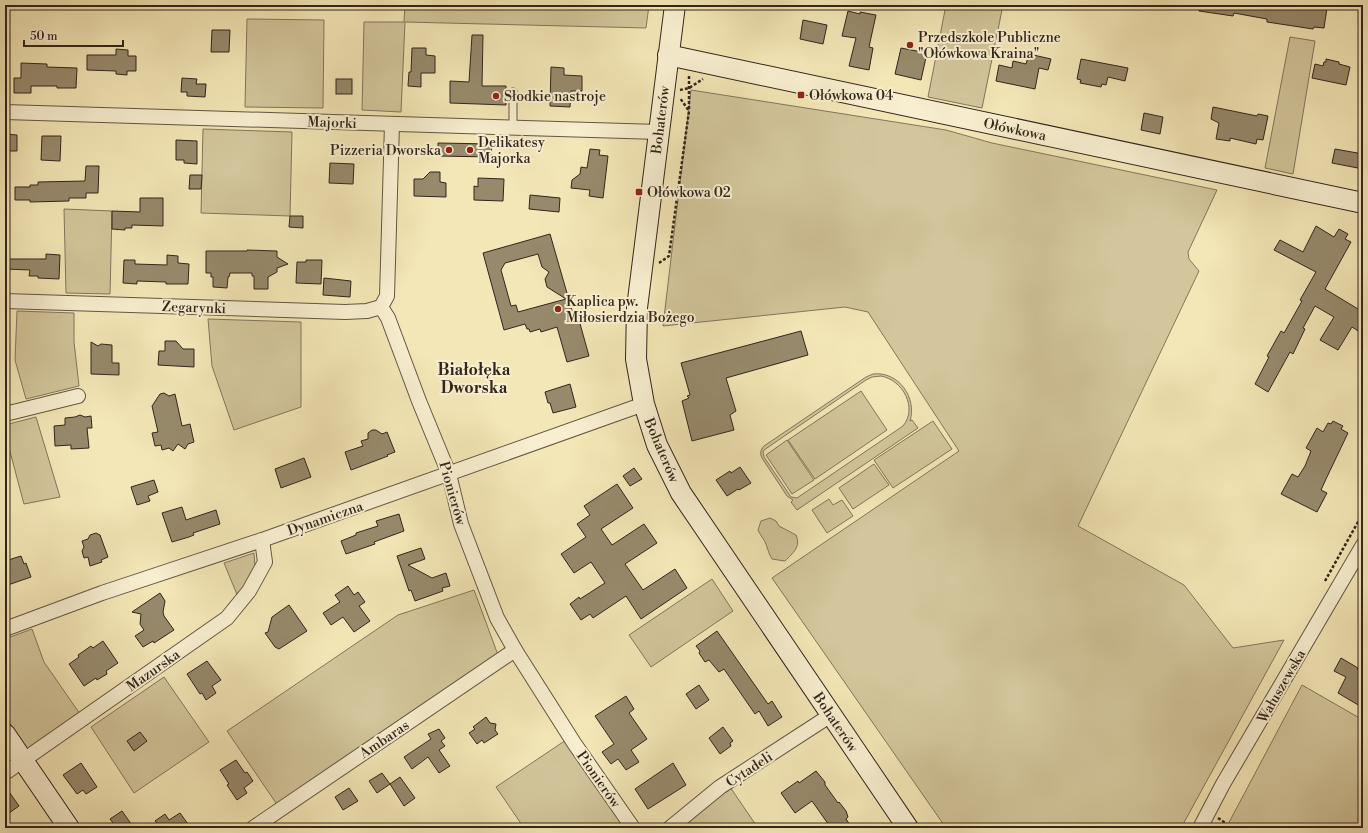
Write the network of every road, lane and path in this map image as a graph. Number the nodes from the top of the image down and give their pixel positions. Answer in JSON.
{"nodes":[{"id":1,"x":674,"y":5,"type":"edge"},
{"id":2,"x":668,"y":55,"type":"junction"},
{"id":3,"x":689,"y":69,"type":"dead end"},
{"id":4,"x":513,"y":92,"type":"dead end"},
{"id":5,"x":689,"y":111,"type":"dead end"},
{"id":6,"x":5,"y":112,"type":"edge"},
{"id":7,"x":392,"y":124,"type":"junction"},
{"id":8,"x":513,"y":127,"type":"junction"},
{"id":9,"x":659,"y":132,"type":"junction"},
{"id":10,"x":1363,"y":203,"type":"edge"},
{"id":11,"x":5,"y":301,"type":"edge"},
{"id":12,"x":381,"y":307,"type":"junction"},
{"id":13,"x":78,"y":396,"type":"dead end"},
{"id":14,"x":644,"y":404,"type":"junction"},
{"id":15,"x":5,"y":414,"type":"edge"},
{"id":16,"x":449,"y":474,"type":"junction"},
{"id":17,"x":262,"y":540,"type":"junction"},
{"id":18,"x":1363,"y":545,"type":"edge"},
{"id":19,"x":5,"y":629,"type":"edge"},
{"id":20,"x":515,"y":650,"type":"junction"},
{"id":21,"x":831,"y":715,"type":"junction"},
{"id":22,"x":5,"y":734,"type":"edge"},
{"id":23,"x":24,"y":761,"type":"junction"},
{"id":24,"x":5,"y":773,"type":"edge"},
{"id":25,"x":69,"y":828,"type":"edge"},
{"id":26,"x":252,"y":828,"type":"edge"},
{"id":27,"x":633,"y":828,"type":"edge"},
{"id":28,"x":670,"y":828,"type":"edge"},
{"id":29,"x":908,"y":828,"type":"edge"},
{"id":30,"x":1200,"y":828,"type":"edge"}],
"edges":[{"from":1,"to":2,"type":"street","name":"Bohaterów"},
{"from":2,"to":9,"type":"street","name":"Bohaterów"},
{"from":2,"to":10,"type":"street","name":"Ołówkowa"},
{"from":3,"to":5,"type":"path"},
{"from":4,"to":8,"type":"lane"},
{"from":6,"to":7,"type":"street","name":"Majorki"},
{"from":7,"to":8,"type":"street","name":"Majorki"},
{"from":7,"to":12,"type":"street"},
{"from":8,"to":9,"type":"street","name":"Majorki"},
{"from":9,"to":14,"type":"street","name":"Bohaterów"},
{"from":11,"to":12,"type":"street","name":"Zegarynki"},
{"from":12,"to":16,"type":"street","name":"Pionierów"},
{"from":13,"to":15,"type":"street"},
{"from":14,"to":16,"type":"street","name":"Dynamiczna"},
{"from":14,"to":21,"type":"street","name":"Bohaterów"},
{"from":16,"to":17,"type":"street","name":"Dynamiczna"},
{"from":16,"to":20,"type":"street","name":"Pionierów"},
{"from":17,"to":19,"type":"street","name":"Dynamiczna"},
{"from":17,"to":23,"type":"street","name":"Mazurska"},
{"from":18,"to":30,"type":"street","name":"Wałuszewska"},
{"from":20,"to":26,"type":"street","name":"Ambaras"},
{"from":20,"to":27,"type":"street","name":"Pionierów"},
{"from":21,"to":28,"type":"street","name":"Cytadeli"},
{"from":21,"to":29,"type":"street","name":"Bohaterów"},
{"from":22,"to":23,"type":"street"},
{"from":23,"to":24,"type":"street","name":"Mazurska"},
{"from":23,"to":25,"type":"street"}]}
